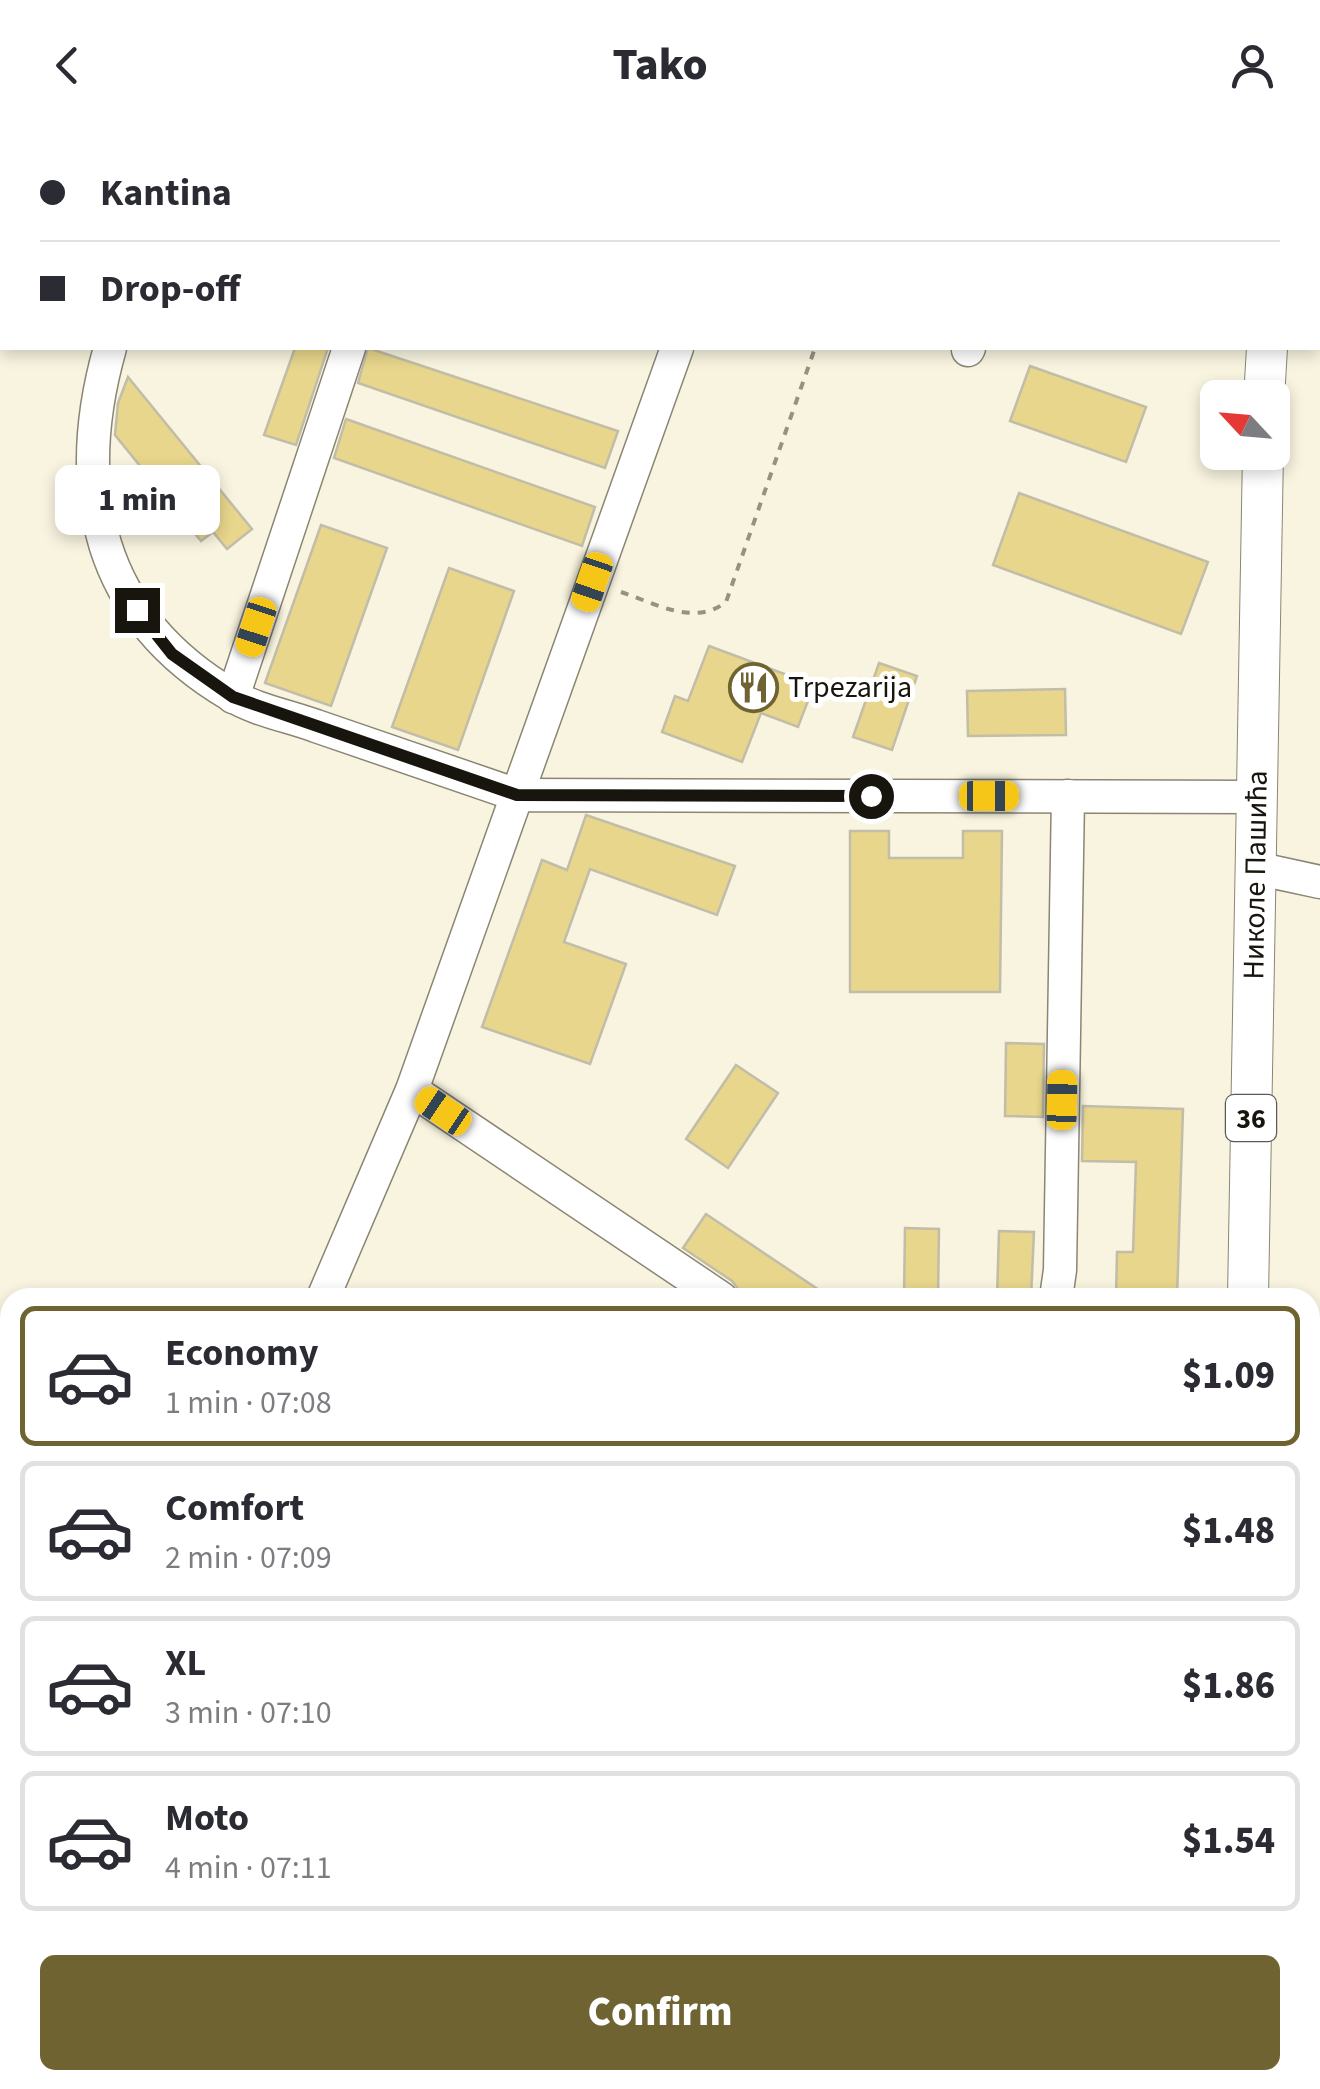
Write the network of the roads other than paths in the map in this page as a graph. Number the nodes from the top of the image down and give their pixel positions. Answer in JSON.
{"nodes":[{"id":1,"x":109,"y":350,"type":"edge"},
{"id":2,"x":349,"y":350,"type":"edge"},
{"id":3,"x":676,"y":350,"type":"edge"},
{"id":4,"x":1267,"y":350,"type":"edge"},
{"id":5,"x":1265,"y":380,"type":"edge"},
{"id":6,"x":1263,"y":470,"type":"edge"},
{"id":7,"x":233,"y":697,"type":"junction"},
{"id":8,"x":517,"y":795,"type":"junction"},
{"id":9,"x":1068,"y":796,"type":"junction"},
{"id":10,"x":1256,"y":797,"type":"junction"},
{"id":11,"x":1255,"y":868,"type":"junction"},
{"id":12,"x":1320,"y":882,"type":"edge"},
{"id":13,"x":412,"y":1090,"type":"junction"},
{"id":14,"x":328,"y":1288,"type":"edge"},
{"id":15,"x":705,"y":1288,"type":"edge"},
{"id":16,"x":1057,"y":1288,"type":"edge"},
{"id":17,"x":1248,"y":1288,"type":"edge"}],
"edges":[{"from":1,"to":7,"type":"street"},
{"from":2,"to":7,"type":"street"},
{"from":3,"to":8,"type":"street"},
{"from":4,"to":5,"type":"main road"},
{"from":6,"to":10,"type":"main road","name":"Николе Пашића","number":"36"},
{"from":7,"to":8,"type":"street"},
{"from":8,"to":9,"type":"street"},
{"from":8,"to":13,"type":"street"},
{"from":9,"to":10,"type":"street"},
{"from":9,"to":16,"type":"street"},
{"from":10,"to":11,"type":"main road","name":"Николе Пашића","number":"36"},
{"from":11,"to":12,"type":"street"},
{"from":11,"to":17,"type":"main road","name":"Николе Пашића","number":"36"},
{"from":13,"to":14,"type":"street"},
{"from":13,"to":15,"type":"street"}]}
